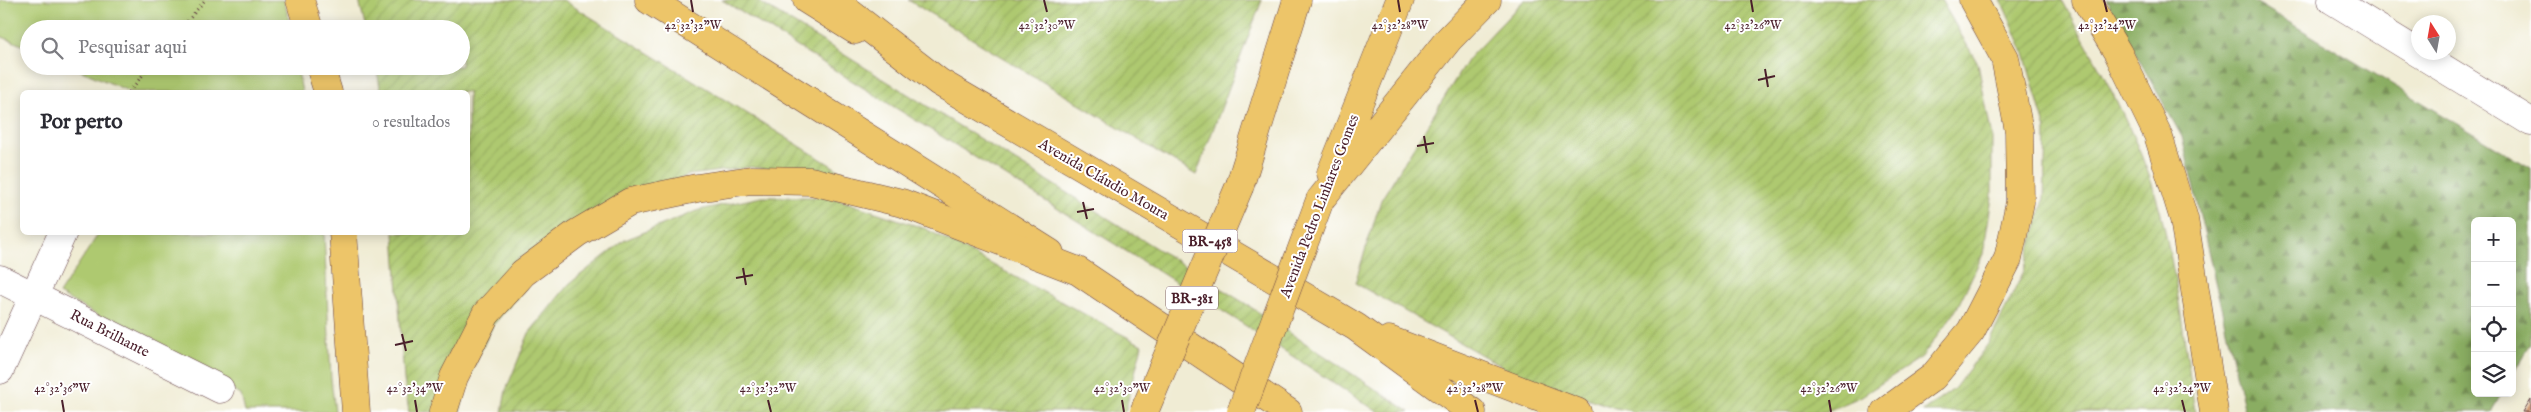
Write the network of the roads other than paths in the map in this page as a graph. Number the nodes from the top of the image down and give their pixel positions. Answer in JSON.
{"nodes":[{"id":1,"x":300,"y":0,"type":"edge"},
{"id":2,"x":650,"y":0,"type":"edge"},
{"id":3,"x":807,"y":0,"type":"edge"},
{"id":4,"x":833,"y":0,"type":"edge"},
{"id":5,"x":1297,"y":0,"type":"edge"},
{"id":6,"x":1400,"y":0,"type":"edge"},
{"id":7,"x":1487,"y":0,"type":"edge"},
{"id":8,"x":1973,"y":0,"type":"edge"},
{"id":9,"x":2086,"y":0,"type":"edge"},
{"id":10,"x":2332,"y":0,"type":"edge"},
{"id":11,"x":306,"y":20,"type":"edge"},
{"id":12,"x":323,"y":75,"type":"edge"},
{"id":13,"x":939,"y":82,"type":"junction"},
{"id":14,"x":327,"y":90,"type":"edge"},
{"id":15,"x":2531,"y":122,"type":"edge"},
{"id":16,"x":1320,"y":200,"type":"junction"},
{"id":17,"x":63,"y":235,"type":"edge"},
{"id":18,"x":343,"y":235,"type":"edge"},
{"id":19,"x":1078,"y":271,"type":"junction"},
{"id":20,"x":0,"y":279,"type":"edge"},
{"id":21,"x":35,"y":296,"type":"junction"},
{"id":22,"x":1356,"y":327,"type":"junction"},
{"id":23,"x":0,"y":370,"type":"edge"},
{"id":24,"x":220,"y":389,"type":"dead end"},
{"id":25,"x":356,"y":412,"type":"edge"},
{"id":26,"x":443,"y":412,"type":"edge"},
{"id":27,"x":1144,"y":412,"type":"edge"},
{"id":28,"x":1241,"y":412,"type":"edge"},
{"id":29,"x":1288,"y":412,"type":"edge"},
{"id":30,"x":1472,"y":412,"type":"edge"},
{"id":31,"x":1577,"y":412,"type":"edge"},
{"id":32,"x":1885,"y":412,"type":"edge"},
{"id":33,"x":2214,"y":412,"type":"edge"}],
"edges":[{"from":1,"to":11,"type":"main road"},
{"from":2,"to":19,"type":"main road"},
{"from":3,"to":13,"type":"main road","name":"Avenida Cláudio Moura","number":"BR-458"},
{"from":4,"to":13,"type":"main road"},
{"from":5,"to":27,"type":"main road","number":"BR-381","bridge":true},
{"from":6,"to":16,"type":"main road","name":"Avenida Pedro Linhares Gomes"},
{"from":7,"to":16,"type":"main road"},
{"from":8,"to":32,"type":"main road"},
{"from":9,"to":33,"type":"main road"},
{"from":10,"to":15,"type":"street"},
{"from":12,"to":14,"type":"main road"},
{"from":13,"to":22,"type":"main road","name":"Avenida Cláudio Moura","number":"BR-458"},
{"from":16,"to":28,"type":"main road","name":"Avenida Pedro Linhares Gomes","bridge":true},
{"from":17,"to":21,"type":"street"},
{"from":18,"to":25,"type":"main road"},
{"from":19,"to":26,"type":"main road"},
{"from":19,"to":29,"type":"main road"},
{"from":20,"to":21,"type":"street","name":"Rua Brilhante"},
{"from":21,"to":23,"type":"street"},
{"from":21,"to":24,"type":"street","name":"Rua Brilhante"},
{"from":22,"to":30,"type":"main road","name":"Avenida Cláudio Moura","number":"BR-458"},
{"from":22,"to":31,"type":"main road"}]}
